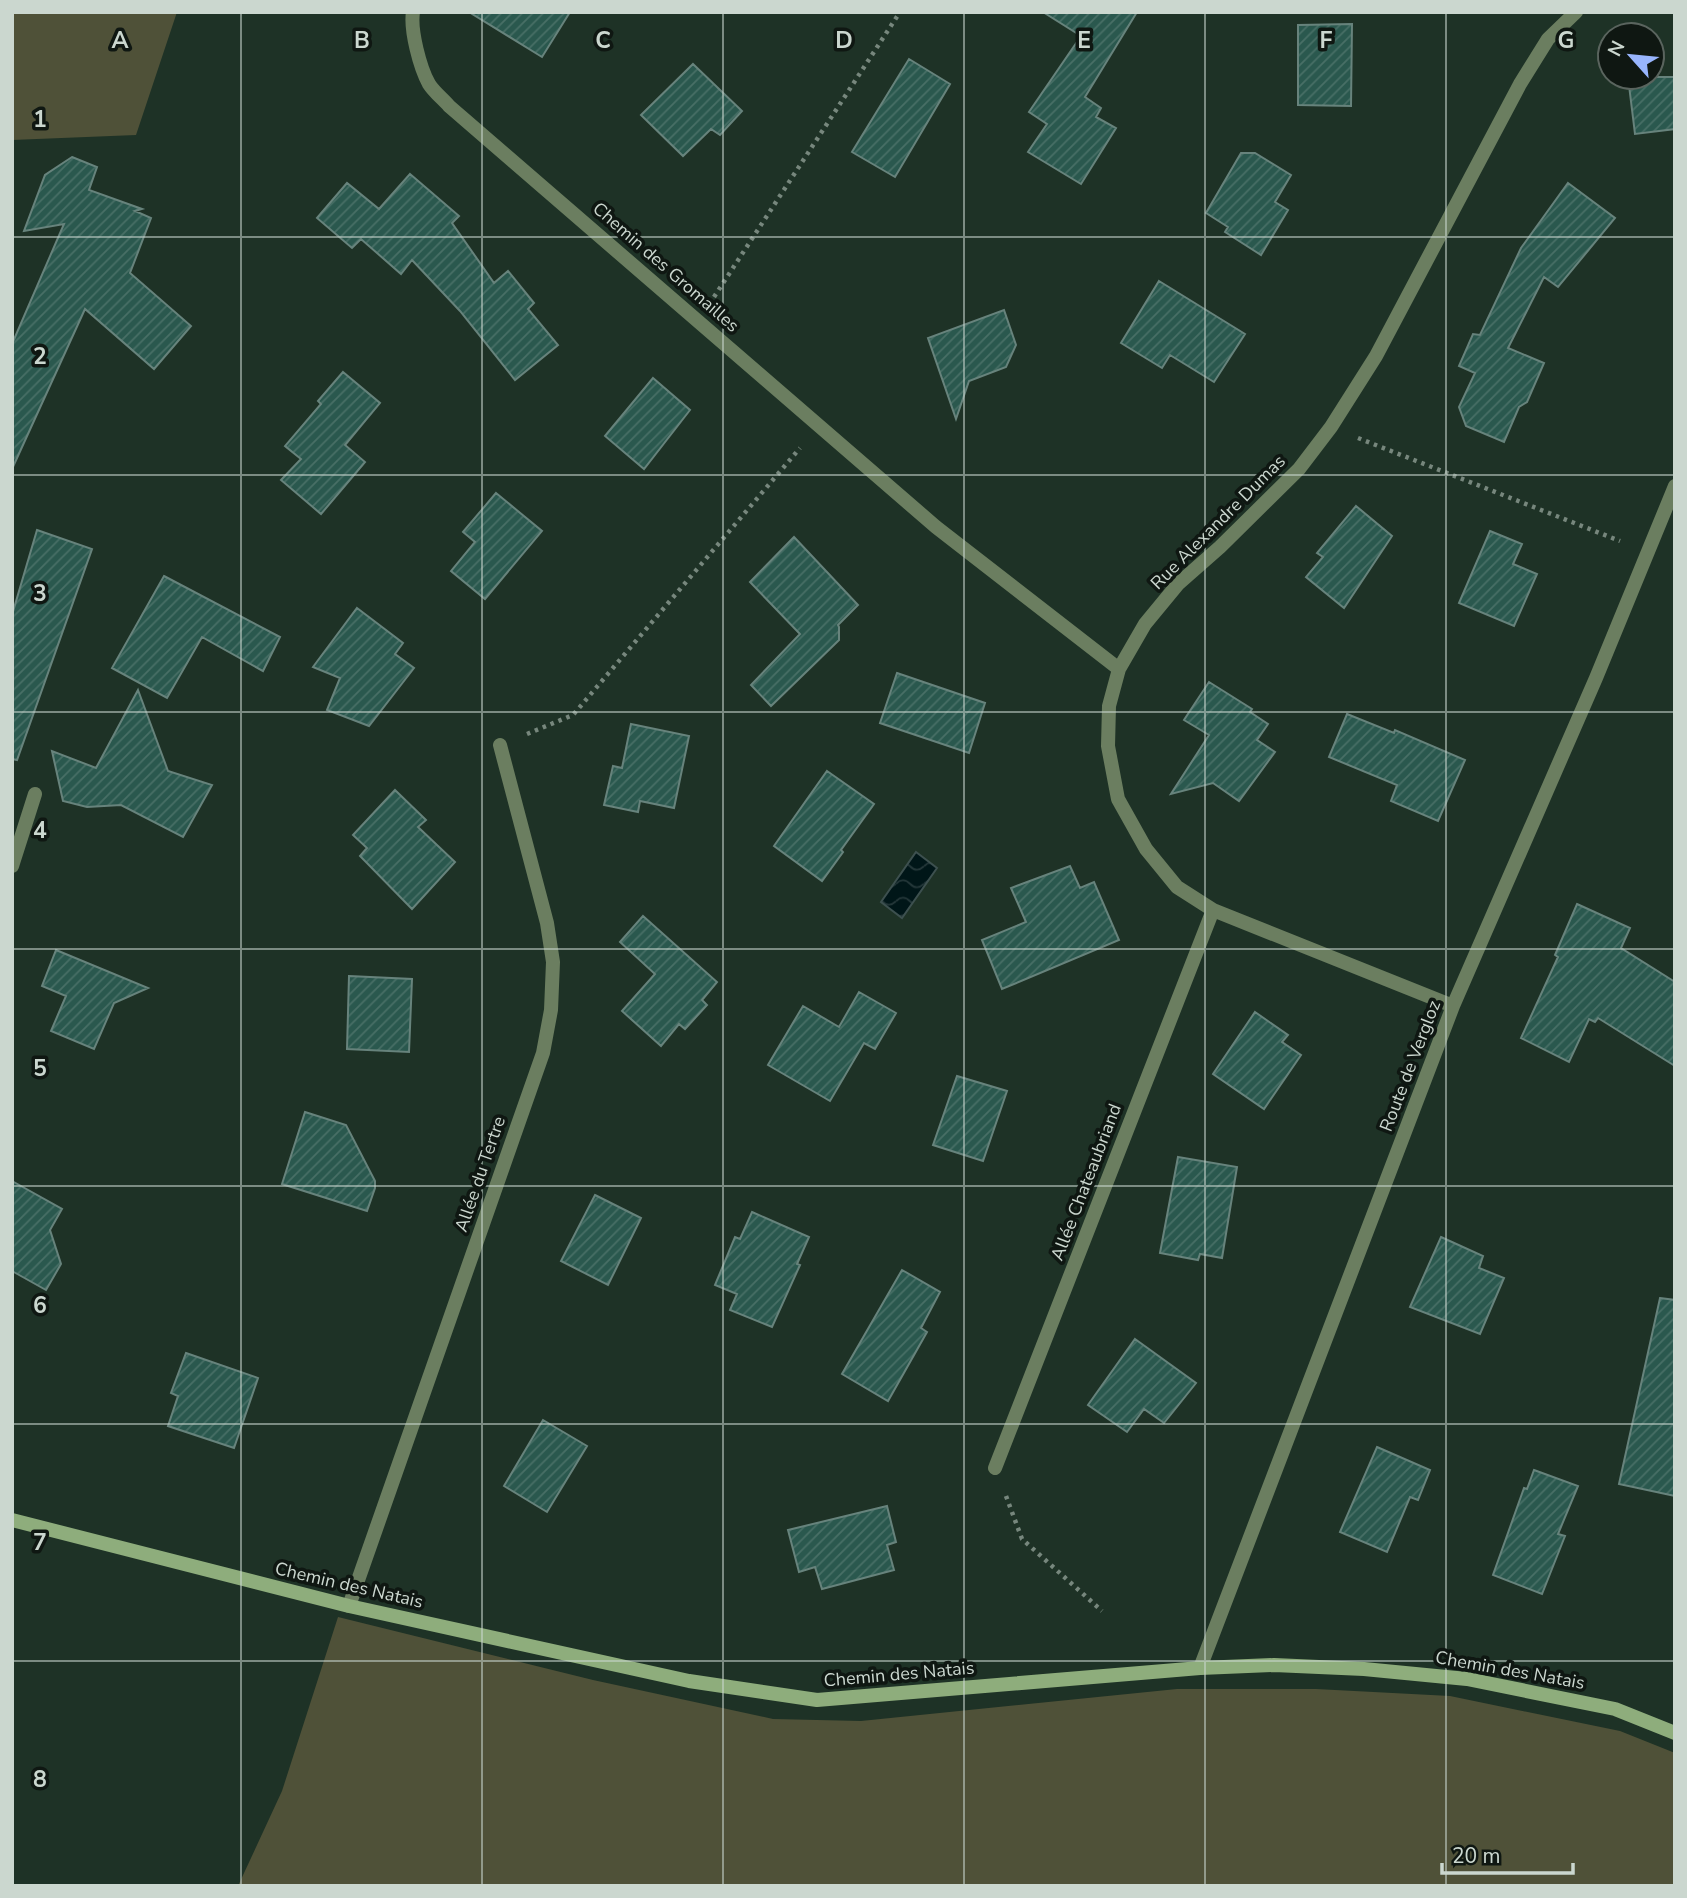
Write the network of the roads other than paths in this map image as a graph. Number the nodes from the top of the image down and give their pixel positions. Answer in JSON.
{"nodes":[{"id":1,"x":413,"y":12,"type":"edge"},
{"id":2,"x":1576,"y":12,"type":"edge"},
{"id":3,"x":1675,"y":486,"type":"edge"},
{"id":4,"x":1119,"y":669,"type":"junction"},
{"id":5,"x":499,"y":746,"type":"road end"},
{"id":6,"x":36,"y":794,"type":"dead end"},
{"id":7,"x":12,"y":866,"type":"edge"},
{"id":8,"x":1213,"y":910,"type":"junction"},
{"id":9,"x":1453,"y":1006,"type":"junction"},
{"id":10,"x":995,"y":1468,"type":"road end"},
{"id":11,"x":12,"y":1520,"type":"edge"},
{"id":12,"x":349,"y":1606,"type":"junction"},
{"id":13,"x":1200,"y":1668,"type":"junction"},
{"id":14,"x":1675,"y":1734,"type":"edge"}],
"edges":[{"from":1,"to":4,"type":"street","name":"Chemin des Gromailles"},
{"from":2,"to":4,"type":"street","name":"Rue Alexandre Dumas"},
{"from":3,"to":9,"type":"street","name":"Route de Vergloz"},
{"from":4,"to":8,"type":"street","name":"Rue Alexandre Dumas"},
{"from":5,"to":12,"type":"street","name":"Allée du Tertre"},
{"from":6,"to":7,"type":"street"},
{"from":8,"to":9,"type":"street","name":"Rue Alexandre Dumas"},
{"from":8,"to":10,"type":"street","name":"Allée Chateaubriand"},
{"from":9,"to":13,"type":"street","name":"Route de Vergloz"},
{"from":11,"to":12,"type":"street","name":"Chemin des Natais"},
{"from":12,"to":13,"type":"street","name":"Chemin des Natais"},
{"from":13,"to":14,"type":"street","name":"Chemin des Natais"}]}
